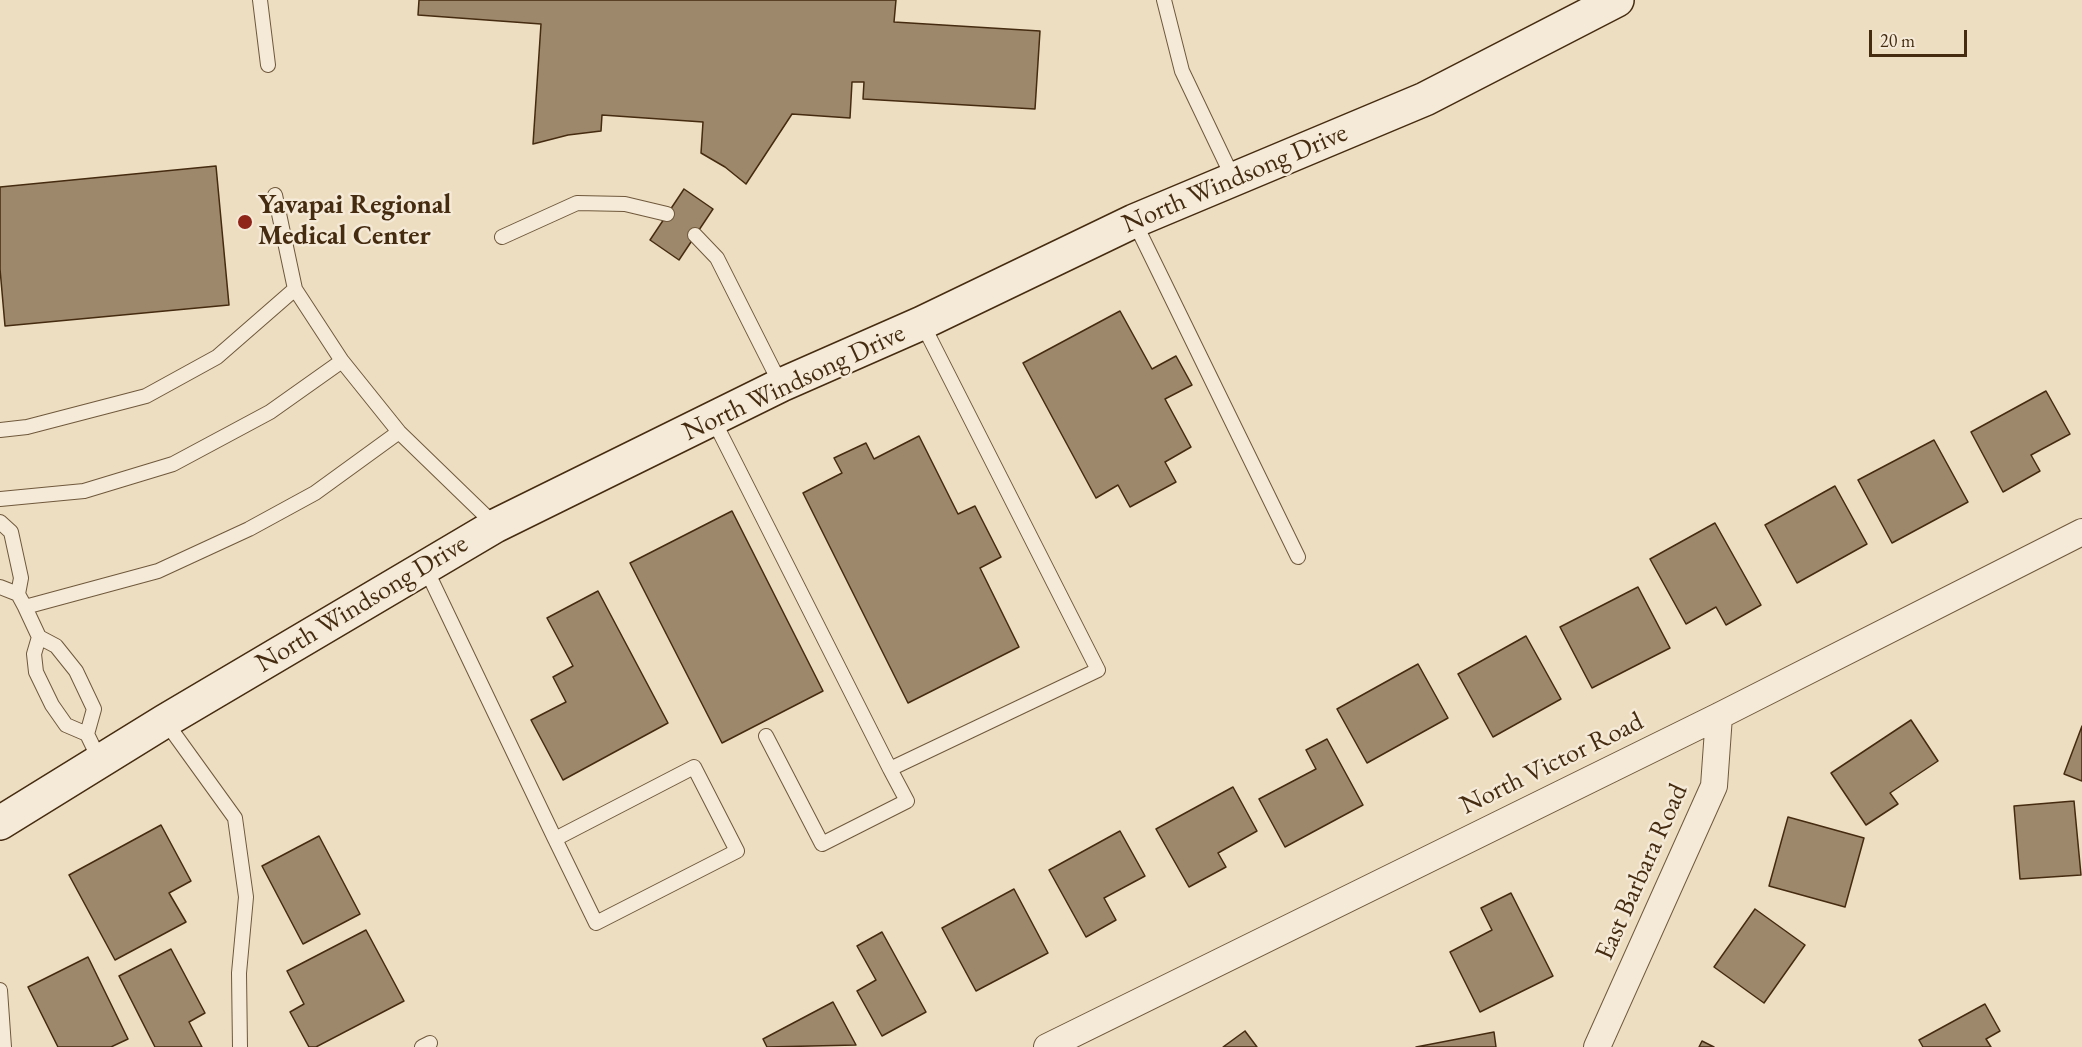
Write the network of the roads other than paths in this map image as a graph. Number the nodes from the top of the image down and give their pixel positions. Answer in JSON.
{"nodes":[{"id":1,"x":260,"y":0,"type":"edge"},
{"id":2,"x":1164,"y":0,"type":"edge"},
{"id":3,"x":1614,"y":1,"type":"edge"},
{"id":4,"x":268,"y":65,"type":"dead end"},
{"id":5,"x":1234,"y":180,"type":"junction"},
{"id":6,"x":274,"y":195,"type":"dead end"},
{"id":7,"x":667,"y":214,"type":"dead end"},
{"id":8,"x":1134,"y":220,"type":"junction"},
{"id":9,"x":695,"y":235,"type":"dead end"},
{"id":10,"x":502,"y":237,"type":"dead end"},
{"id":11,"x":295,"y":289,"type":"junction"},
{"id":12,"x":922,"y":323,"type":"junction"},
{"id":13,"x":342,"y":361,"type":"junction"},
{"id":14,"x":781,"y":386,"type":"junction"},
{"id":15,"x":713,"y":419,"type":"junction"},
{"id":16,"x":0,"y":430,"type":"edge"},
{"id":17,"x":399,"y":432,"type":"junction"},
{"id":18,"x":0,"y":500,"type":"edge"},
{"id":19,"x":0,"y":522,"type":"edge"},
{"id":20,"x":495,"y":526,"type":"junction"},
{"id":21,"x":2082,"y":532,"type":"edge"},
{"id":22,"x":1298,"y":557,"type":"dead end"},
{"id":23,"x":425,"y":567,"type":"junction"},
{"id":24,"x":0,"y":587,"type":"edge"},
{"id":25,"x":18,"y":594,"type":"junction"},
{"id":26,"x":25,"y":607,"type":"junction"},
{"id":27,"x":39,"y":637,"type":"junction"},
{"id":28,"x":1719,"y":716,"type":"junction"},
{"id":29,"x":165,"y":721,"type":"junction"},
{"id":30,"x":766,"y":736,"type":"dead end"},
{"id":31,"x":94,"y":747,"type":"junction"},
{"id":32,"x":890,"y":769,"type":"junction"},
{"id":33,"x":0,"y":823,"type":"edge"},
{"id":34,"x":555,"y":839,"type":"junction"},
{"id":35,"x":0,"y":990,"type":"edge"},
{"id":36,"x":1050,"y":1046,"type":"edge"},
{"id":37,"x":4,"y":1047,"type":"edge"},
{"id":38,"x":240,"y":1047,"type":"edge"},
{"id":39,"x":1597,"y":1047,"type":"edge"}],
"edges":[{"from":1,"to":4,"type":"lane"},
{"from":2,"to":5,"type":"lane"},
{"from":3,"to":5,"type":"street","name":"North Windsong Drive"},
{"from":5,"to":8,"type":"street","name":"North Windsong Drive"},
{"from":6,"to":11,"type":"lane"},
{"from":7,"to":10,"type":"lane"},
{"from":8,"to":12,"type":"street","name":"North Windsong Drive"},
{"from":8,"to":22,"type":"lane"},
{"from":9,"to":14,"type":"lane"},
{"from":11,"to":13,"type":"lane"},
{"from":11,"to":16,"type":"lane"},
{"from":12,"to":14,"type":"street","name":"North Windsong Drive"},
{"from":12,"to":32,"type":"lane"},
{"from":13,"to":17,"type":"lane"},
{"from":13,"to":18,"type":"lane"},
{"from":14,"to":15,"type":"street","name":"North Windsong Drive"},
{"from":15,"to":20,"type":"street","name":"North Windsong Drive"},
{"from":15,"to":32,"type":"lane"},
{"from":17,"to":20,"type":"lane"},
{"from":17,"to":26,"type":"lane"},
{"from":19,"to":25,"type":"lane"},
{"from":20,"to":23,"type":"street","name":"North Windsong Drive"},
{"from":21,"to":28,"type":"street","name":"North Victor Road"},
{"from":23,"to":29,"type":"street","name":"North Windsong Drive"},
{"from":23,"to":34,"type":"lane"},
{"from":24,"to":25,"type":"lane"},
{"from":25,"to":26,"type":"lane"},
{"from":26,"to":27,"type":"lane"},
{"from":27,"to":31,"type":"lane"},
{"from":27,"to":31,"type":"lane"},
{"from":28,"to":36,"type":"street","name":"North Victor Road"},
{"from":28,"to":39,"type":"street","name":"East Barbara Road"},
{"from":29,"to":31,"type":"street","name":"North Windsong Drive"},
{"from":29,"to":38,"type":"lane"},
{"from":30,"to":32,"type":"lane"},
{"from":31,"to":33,"type":"street","name":"North Windsong Drive"},
{"from":34,"to":34,"type":"lane"},
{"from":35,"to":37,"type":"lane"}]}
